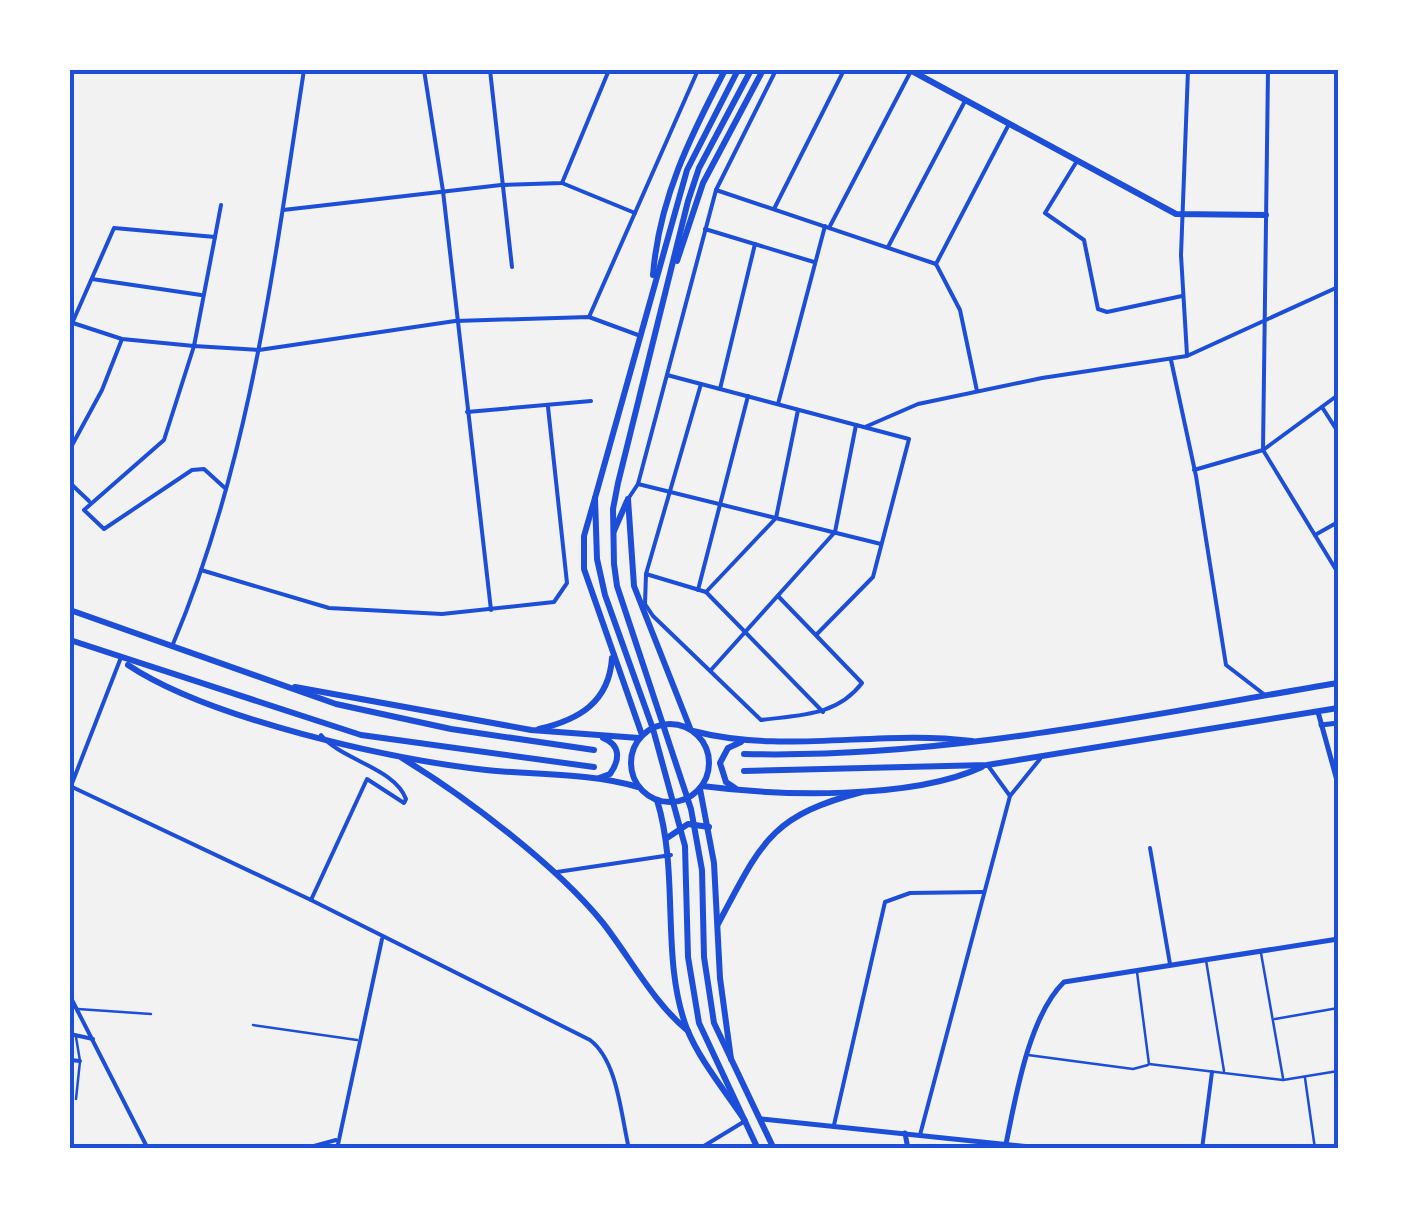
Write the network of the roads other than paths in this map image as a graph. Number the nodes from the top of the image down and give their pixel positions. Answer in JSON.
{"nodes":[{"id":1,"x":304,"y":70,"type":"edge"},
{"id":2,"x":424,"y":70,"type":"edge"},
{"id":3,"x":490,"y":70,"type":"edge"},
{"id":4,"x":609,"y":70,"type":"edge"},
{"id":5,"x":698,"y":70,"type":"edge"},
{"id":6,"x":725,"y":70,"type":"edge"},
{"id":7,"x":738,"y":70,"type":"edge"},
{"id":8,"x":750,"y":70,"type":"edge"},
{"id":9,"x":763,"y":70,"type":"edge"},
{"id":10,"x":776,"y":70,"type":"edge"},
{"id":11,"x":844,"y":70,"type":"edge"},
{"id":12,"x":911,"y":70,"type":"edge"},
{"id":13,"x":1188,"y":70,"type":"edge"},
{"id":14,"x":1268,"y":70,"type":"edge"},
{"id":15,"x":965,"y":101,"type":"junction"},
{"id":16,"x":1008,"y":126,"type":"junction"},
{"id":17,"x":1077,"y":161,"type":"junction"},
{"id":18,"x":562,"y":183,"type":"junction"},
{"id":19,"x":501,"y":185,"type":"junction"},
{"id":20,"x":716,"y":190,"type":"junction"},
{"id":21,"x":443,"y":191,"type":"junction"},
{"id":22,"x":221,"y":205,"type":"dead end"},
{"id":23,"x":774,"y":209,"type":"junction"},
{"id":24,"x":283,"y":210,"type":"junction"},
{"id":25,"x":635,"y":213,"type":"junction"},
{"id":26,"x":1185,"y":214,"type":"junction"},
{"id":27,"x":1266,"y":215,"type":"junction"},
{"id":28,"x":827,"y":227,"type":"junction"},
{"id":29,"x":706,"y":229,"type":"junction"},
{"id":30,"x":214,"y":237,"type":"junction"},
{"id":31,"x":755,"y":244,"type":"junction"},
{"id":32,"x":887,"y":247,"type":"junction"},
{"id":33,"x":814,"y":262,"type":"junction"},
{"id":34,"x":936,"y":264,"type":"junction"},
{"id":35,"x":674,"y":266,"type":"junction"},
{"id":36,"x":512,"y":268,"type":"dead end"},
{"id":37,"x":92,"y":279,"type":"junction"},
{"id":38,"x":1338,"y":287,"type":"edge"},
{"id":39,"x":651,"y":292,"type":"junction"},
{"id":40,"x":203,"y":295,"type":"junction"},
{"id":41,"x":1182,"y":296,"type":"junction"},
{"id":42,"x":589,"y":317,"type":"junction"},
{"id":43,"x":455,"y":321,"type":"junction"},
{"id":44,"x":1265,"y":322,"type":"junction"},
{"id":45,"x":72,"y":326,"type":"edge"},
{"id":46,"x":638,"y":335,"type":"junction"},
{"id":47,"x":122,"y":338,"type":"junction"},
{"id":48,"x":194,"y":346,"type":"junction"},
{"id":49,"x":260,"y":350,"type":"junction"},
{"id":50,"x":1187,"y":356,"type":"junction"},
{"id":51,"x":1171,"y":360,"type":"junction"},
{"id":52,"x":667,"y":374,"type":"junction"},
{"id":53,"x":701,"y":384,"type":"junction"},
{"id":54,"x":720,"y":389,"type":"junction"},
{"id":55,"x":978,"y":392,"type":"junction"},
{"id":56,"x":1338,"y":395,"type":"edge"},
{"id":57,"x":748,"y":396,"type":"junction"},
{"id":58,"x":592,"y":401,"type":"dead end"},
{"id":59,"x":778,"y":404,"type":"junction"},
{"id":60,"x":1322,"y":406,"type":"junction"},
{"id":61,"x":548,"y":407,"type":"junction"},
{"id":62,"x":798,"y":410,"type":"junction"},
{"id":63,"x":467,"y":412,"type":"junction"},
{"id":64,"x":856,"y":425,"type":"junction"},
{"id":65,"x":864,"y":427,"type":"junction"},
{"id":66,"x":1338,"y":432,"type":"edge"},
{"id":67,"x":70,"y":449,"type":"edge"},
{"id":68,"x":1264,"y":450,"type":"junction"},
{"id":69,"x":1194,"y":470,"type":"junction"},
{"id":70,"x":70,"y":483,"type":"edge"},
{"id":71,"x":638,"y":484,"type":"junction"},
{"id":72,"x":226,"y":489,"type":"junction"},
{"id":73,"x":673,"y":493,"type":"junction"},
{"id":74,"x":595,"y":498,"type":"junction"},
{"id":75,"x":628,"y":499,"type":"junction"},
{"id":76,"x":89,"y":501,"type":"junction"},
{"id":77,"x":720,"y":504,"type":"junction"},
{"id":78,"x":776,"y":518,"type":"junction"},
{"id":79,"x":1338,"y":522,"type":"edge"},
{"id":80,"x":835,"y":532,"type":"junction"},
{"id":81,"x":1316,"y":536,"type":"junction"},
{"id":82,"x":612,"y":537,"type":"junction"},
{"id":83,"x":882,"y":544,"type":"junction"},
{"id":84,"x":201,"y":570,"type":"junction"},
{"id":85,"x":1338,"y":573,"type":"edge"},
{"id":86,"x":646,"y":574,"type":"junction"},
{"id":87,"x":698,"y":590,"type":"junction"},
{"id":88,"x":706,"y":592,"type":"junction"},
{"id":89,"x":778,"y":596,"type":"junction"},
{"id":90,"x":70,"y":610,"type":"edge"},
{"id":91,"x":491,"y":610,"type":"junction"},
{"id":92,"x":745,"y":630,"type":"junction"},
{"id":93,"x":817,"y":634,"type":"junction"},
{"id":94,"x":70,"y":640,"type":"edge"},
{"id":95,"x":171,"y":649,"type":"junction"},
{"id":96,"x":612,"y":652,"type":"junction"},
{"id":97,"x":120,"y":660,"type":"junction"},
{"id":98,"x":710,"y":670,"type":"junction"},
{"id":99,"x":263,"y":681,"type":"junction"},
{"id":100,"x":1338,"y":683,"type":"edge"},
{"id":101,"x":1266,"y":695,"type":"junction"},
{"id":102,"x":1338,"y":708,"type":"edge"},
{"id":103,"x":823,"y":712,"type":"junction"},
{"id":104,"x":1318,"y":712,"type":"junction"},
{"id":105,"x":298,"y":716,"type":"junction"},
{"id":106,"x":1338,"y":723,"type":"edge"},
{"id":107,"x":1322,"y":726,"type":"junction"},
{"id":108,"x":532,"y":730,"type":"junction"},
{"id":109,"x":692,"y":730,"type":"junction"},
{"id":110,"x":586,"y":734,"type":"junction"},
{"id":111,"x":321,"y":735,"type":"junction"},
{"id":112,"x":640,"y":736,"type":"junction"},
{"id":113,"x":742,"y":742,"type":"junction"},
{"id":114,"x":983,"y":742,"type":"junction"},
{"id":115,"x":594,"y":750,"type":"dead end"},
{"id":116,"x":744,"y":754,"type":"dead end"},
{"id":117,"x":398,"y":755,"type":"junction"},
{"id":118,"x":1040,"y":759,"type":"junction"},
{"id":119,"x":987,"y":765,"type":"junction"},
{"id":120,"x":594,"y":767,"type":"dead end"},
{"id":121,"x":744,"y":772,"type":"dead end"},
{"id":122,"x":583,"y":780,"type":"junction"},
{"id":123,"x":1338,"y":784,"type":"edge"},
{"id":124,"x":70,"y":787,"type":"edge"},
{"id":125,"x":638,"y":787,"type":"junction"},
{"id":126,"x":701,"y":787,"type":"junction"},
{"id":127,"x":874,"y":789,"type":"junction"},
{"id":128,"x":740,"y":791,"type":"junction"},
{"id":129,"x":1010,"y":796,"type":"junction"},
{"id":130,"x":657,"y":800,"type":"junction"},
{"id":131,"x":708,"y":828,"type":"junction"},
{"id":132,"x":667,"y":838,"type":"junction"},
{"id":133,"x":1150,"y":848,"type":"dead end"},
{"id":134,"x":671,"y":854,"type":"junction"},
{"id":135,"x":553,"y":874,"type":"junction"},
{"id":136,"x":983,"y":892,"type":"junction"},
{"id":137,"x":311,"y":900,"type":"junction"},
{"id":138,"x":717,"y":926,"type":"junction"},
{"id":139,"x":382,"y":938,"type":"junction"},
{"id":140,"x":1338,"y":939,"type":"edge"},
{"id":141,"x":1260,"y":950,"type":"junction"},
{"id":142,"x":1206,"y":959,"type":"junction"},
{"id":143,"x":1170,"y":964,"type":"junction"},
{"id":144,"x":1136,"y":969,"type":"junction"},
{"id":145,"x":70,"y":996,"type":"edge"},
{"id":146,"x":1338,"y":1008,"type":"edge"},
{"id":147,"x":76,"y":1009,"type":"junction"},
{"id":148,"x":151,"y":1014,"type":"dead end"},
{"id":149,"x":1274,"y":1020,"type":"junction"},
{"id":150,"x":253,"y":1025,"type":"dead end"},
{"id":151,"x":688,"y":1031,"type":"junction"},
{"id":152,"x":73,"y":1035,"type":"edge"},
{"id":153,"x":93,"y":1039,"type":"junction"},
{"id":154,"x":359,"y":1040,"type":"junction"},
{"id":155,"x":1028,"y":1054,"type":"junction"},
{"id":156,"x":730,"y":1059,"type":"junction"},
{"id":157,"x":70,"y":1060,"type":"edge"},
{"id":158,"x":80,"y":1061,"type":"junction"},
{"id":159,"x":1149,"y":1064,"type":"junction"},
{"id":160,"x":1338,"y":1071,"type":"edge"},
{"id":161,"x":1212,"y":1072,"type":"junction"},
{"id":162,"x":1224,"y":1073,"type":"junction"},
{"id":163,"x":1304,"y":1077,"type":"junction"},
{"id":164,"x":1283,"y":1080,"type":"junction"},
{"id":165,"x":76,"y":1099,"type":"dead end"},
{"id":166,"x":761,"y":1119,"type":"junction"},
{"id":167,"x":744,"y":1121,"type":"junction"},
{"id":168,"x":834,"y":1125,"type":"junction"},
{"id":169,"x":905,"y":1133,"type":"junction"},
{"id":170,"x":920,"y":1135,"type":"junction"},
{"id":171,"x":336,"y":1140,"type":"junction"},
{"id":172,"x":1005,"y":1147,"type":"edge"},
{"id":173,"x":148,"y":1149,"type":"edge"},
{"id":174,"x":302,"y":1149,"type":"edge"},
{"id":175,"x":337,"y":1149,"type":"edge"},
{"id":176,"x":629,"y":1149,"type":"edge"},
{"id":177,"x":699,"y":1149,"type":"edge"},
{"id":178,"x":758,"y":1149,"type":"edge"},
{"id":179,"x":774,"y":1149,"type":"edge"},
{"id":180,"x":908,"y":1149,"type":"edge"},
{"id":181,"x":1049,"y":1149,"type":"edge"},
{"id":182,"x":1202,"y":1149,"type":"edge"},
{"id":183,"x":1314,"y":1149,"type":"edge"}],
"edges":[{"from":1,"to":24,"type":"street"},
{"from":2,"to":21,"type":"street"},
{"from":3,"to":19,"type":"street"},
{"from":4,"to":18,"type":"street"},
{"from":5,"to":25,"type":"street"},
{"from":6,"to":39,"type":"main road"},
{"from":7,"to":39,"type":"main road"},
{"from":8,"to":35,"type":"main road"},
{"from":9,"to":35,"type":"main road"},
{"from":10,"to":20,"type":"street"},
{"from":11,"to":23,"type":"street"},
{"from":12,"to":15,"type":"main road"},
{"from":12,"to":28,"type":"street"},
{"from":13,"to":26,"type":"street"},
{"from":14,"to":27,"type":"street"},
{"from":15,"to":16,"type":"main road"},
{"from":15,"to":32,"type":"street"},
{"from":16,"to":17,"type":"main road"},
{"from":16,"to":34,"type":"street"},
{"from":17,"to":26,"type":"main road"},
{"from":17,"to":41,"type":"street"},
{"from":18,"to":19,"type":"street"},
{"from":18,"to":25,"type":"street"},
{"from":19,"to":21,"type":"street"},
{"from":19,"to":36,"type":"street"},
{"from":20,"to":23,"type":"street"},
{"from":20,"to":29,"type":"street"},
{"from":21,"to":24,"type":"street"},
{"from":21,"to":43,"type":"street"},
{"from":22,"to":30,"type":"street"},
{"from":23,"to":28,"type":"street"},
{"from":24,"to":49,"type":"street"},
{"from":25,"to":42,"type":"street"},
{"from":26,"to":27,"type":"main road"},
{"from":26,"to":41,"type":"street"},
{"from":27,"to":44,"type":"street"},
{"from":28,"to":32,"type":"street"},
{"from":28,"to":33,"type":"street"},
{"from":29,"to":31,"type":"street"},
{"from":29,"to":52,"type":"street"},
{"from":30,"to":37,"type":"street"},
{"from":30,"to":40,"type":"street"},
{"from":31,"to":33,"type":"street"},
{"from":31,"to":54,"type":"street"},
{"from":32,"to":34,"type":"street"},
{"from":33,"to":59,"type":"street"},
{"from":34,"to":55,"type":"street"},
{"from":35,"to":82,"type":"main road"},
{"from":37,"to":40,"type":"street"},
{"from":37,"to":45,"type":"street"},
{"from":38,"to":44,"type":"street"},
{"from":39,"to":46,"type":"main road"},
{"from":40,"to":48,"type":"street"},
{"from":41,"to":50,"type":"street"},
{"from":42,"to":43,"type":"street"},
{"from":42,"to":46,"type":"street"},
{"from":43,"to":49,"type":"street"},
{"from":43,"to":63,"type":"street"},
{"from":44,"to":50,"type":"street"},
{"from":44,"to":68,"type":"street"},
{"from":45,"to":47,"type":"street"},
{"from":46,"to":74,"type":"main road"},
{"from":47,"to":48,"type":"street"},
{"from":47,"to":67,"type":"street"},
{"from":48,"to":49,"type":"street"},
{"from":48,"to":76,"type":"street"},
{"from":49,"to":72,"type":"street"},
{"from":50,"to":51,"type":"street"},
{"from":51,"to":55,"type":"street"},
{"from":51,"to":69,"type":"street"},
{"from":52,"to":53,"type":"street"},
{"from":52,"to":71,"type":"street"},
{"from":53,"to":54,"type":"street"},
{"from":53,"to":73,"type":"street"},
{"from":54,"to":57,"type":"street"},
{"from":55,"to":65,"type":"street"},
{"from":56,"to":60,"type":"street"},
{"from":57,"to":59,"type":"street"},
{"from":57,"to":77,"type":"street"},
{"from":58,"to":61,"type":"street"},
{"from":59,"to":62,"type":"street"},
{"from":60,"to":66,"type":"street"},
{"from":60,"to":68,"type":"street"},
{"from":61,"to":63,"type":"street"},
{"from":61,"to":91,"type":"street"},
{"from":62,"to":64,"type":"street"},
{"from":62,"to":78,"type":"street"},
{"from":63,"to":91,"type":"street"},
{"from":64,"to":65,"type":"street"},
{"from":64,"to":80,"type":"street"},
{"from":65,"to":83,"type":"street"},
{"from":68,"to":69,"type":"street"},
{"from":68,"to":81,"type":"street"},
{"from":69,"to":101,"type":"street"},
{"from":70,"to":76,"type":"street"},
{"from":71,"to":73,"type":"street"},
{"from":71,"to":75,"type":"street"},
{"from":72,"to":76,"type":"street"},
{"from":72,"to":84,"type":"street"},
{"from":73,"to":77,"type":"street"},
{"from":73,"to":86,"type":"street"},
{"from":74,"to":96,"type":"main road"},
{"from":74,"to":167,"type":"main road"},
{"from":75,"to":82,"type":"main road"},
{"from":75,"to":109,"type":"main road"},
{"from":77,"to":78,"type":"street"},
{"from":77,"to":87,"type":"street"},
{"from":78,"to":80,"type":"street"},
{"from":78,"to":88,"type":"street"},
{"from":79,"to":81,"type":"street"},
{"from":80,"to":83,"type":"street"},
{"from":80,"to":89,"type":"street"},
{"from":81,"to":85,"type":"street"},
{"from":82,"to":156,"type":"main road"},
{"from":83,"to":93,"type":"street"},
{"from":84,"to":91,"type":"street"},
{"from":84,"to":95,"type":"street"},
{"from":86,"to":87,"type":"street"},
{"from":86,"to":98,"type":"street"},
{"from":87,"to":88,"type":"street"},
{"from":88,"to":92,"type":"street"},
{"from":89,"to":92,"type":"street"},
{"from":89,"to":93,"type":"street"},
{"from":90,"to":95,"type":"main road"},
{"from":92,"to":98,"type":"street"},
{"from":92,"to":103,"type":"street"},
{"from":93,"to":103,"type":"street"},
{"from":94,"to":97,"type":"main road"},
{"from":95,"to":99,"type":"main road"},
{"from":96,"to":108,"type":"main road"},
{"from":96,"to":112,"type":"main road"},
{"from":97,"to":105,"type":"main road"},
{"from":97,"to":111,"type":"main road"},
{"from":97,"to":124,"type":"street"},
{"from":98,"to":103,"type":"street"},
{"from":99,"to":108,"type":"main road"},
{"from":99,"to":115,"type":"main road"},
{"from":100,"to":101,"type":"main road"},
{"from":101,"to":114,"type":"main road"},
{"from":102,"to":104,"type":"main road"},
{"from":104,"to":107,"type":"street"},
{"from":104,"to":118,"type":"main road"},
{"from":105,"to":111,"type":"main road"},
{"from":105,"to":120,"type":"main road"},
{"from":106,"to":107,"type":"street"},
{"from":107,"to":123,"type":"street"},
{"from":108,"to":110,"type":"main road"},
{"from":109,"to":112,"type":"main road"},
{"from":109,"to":113,"type":"main road"},
{"from":109,"to":126,"type":"main road"},
{"from":110,"to":112,"type":"main road"},
{"from":110,"to":122,"type":"main road"},
{"from":111,"to":117,"type":"main road"},
{"from":111,"to":137,"type":"street"},
{"from":112,"to":125,"type":"main road"},
{"from":113,"to":114,"type":"main road"},
{"from":113,"to":128,"type":"main road"},
{"from":114,"to":116,"type":"main road"},
{"from":117,"to":122,"type":"main road"},
{"from":117,"to":135,"type":"main road"},
{"from":118,"to":119,"type":"main road"},
{"from":118,"to":129,"type":"street"},
{"from":119,"to":121,"type":"main road"},
{"from":119,"to":127,"type":"main road"},
{"from":119,"to":129,"type":"street"},
{"from":122,"to":125,"type":"main road"},
{"from":124,"to":137,"type":"street"},
{"from":125,"to":130,"type":"main road"},
{"from":126,"to":128,"type":"main road"},
{"from":126,"to":130,"type":"main road"},
{"from":126,"to":131,"type":"main road"},
{"from":127,"to":128,"type":"main road"},
{"from":127,"to":138,"type":"main road"},
{"from":129,"to":136,"type":"street"},
{"from":130,"to":132,"type":"main road"},
{"from":131,"to":132,"type":"main road"},
{"from":131,"to":138,"type":"main road"},
{"from":132,"to":134,"type":"main road"},
{"from":133,"to":143,"type":"street"},
{"from":134,"to":135,"type":"street"},
{"from":134,"to":151,"type":"main road"},
{"from":135,"to":151,"type":"main road"},
{"from":136,"to":168,"type":"street"},
{"from":136,"to":170,"type":"street"},
{"from":137,"to":139,"type":"street"},
{"from":138,"to":156,"type":"main road"},
{"from":139,"to":154,"type":"street"},
{"from":139,"to":176,"type":"street"},
{"from":140,"to":141,"type":"street"},
{"from":141,"to":142,"type":"street"},
{"from":141,"to":149,"type":"lane"},
{"from":142,"to":143,"type":"street"},
{"from":142,"to":162,"type":"lane"},
{"from":143,"to":144,"type":"street"},
{"from":144,"to":155,"type":"street"},
{"from":144,"to":159,"type":"lane"},
{"from":145,"to":147,"type":"street"},
{"from":146,"to":149,"type":"lane"},
{"from":147,"to":148,"type":"lane"},
{"from":147,"to":153,"type":"street"},
{"from":149,"to":164,"type":"lane"},
{"from":150,"to":154,"type":"lane"},
{"from":151,"to":167,"type":"main road"},
{"from":152,"to":153,"type":"street"},
{"from":152,"to":158,"type":"lane"},
{"from":153,"to":173,"type":"street"},
{"from":154,"to":171,"type":"street"},
{"from":155,"to":159,"type":"lane"},
{"from":155,"to":172,"type":"street"},
{"from":156,"to":166,"type":"main road"},
{"from":157,"to":158,"type":"street"},
{"from":158,"to":165,"type":"lane"},
{"from":159,"to":161,"type":"lane"},
{"from":160,"to":163,"type":"lane"},
{"from":161,"to":162,"type":"lane"},
{"from":161,"to":182,"type":"street"},
{"from":162,"to":164,"type":"lane"},
{"from":163,"to":164,"type":"lane"},
{"from":163,"to":183,"type":"lane"},
{"from":166,"to":168,"type":"street"},
{"from":166,"to":179,"type":"main road"},
{"from":167,"to":177,"type":"street"},
{"from":167,"to":178,"type":"main road"},
{"from":168,"to":169,"type":"street"},
{"from":169,"to":170,"type":"street"},
{"from":169,"to":180,"type":"street"},
{"from":170,"to":172,"type":"street"},
{"from":171,"to":174,"type":"street"},
{"from":171,"to":175,"type":"street"},
{"from":172,"to":181,"type":"street"}]}
